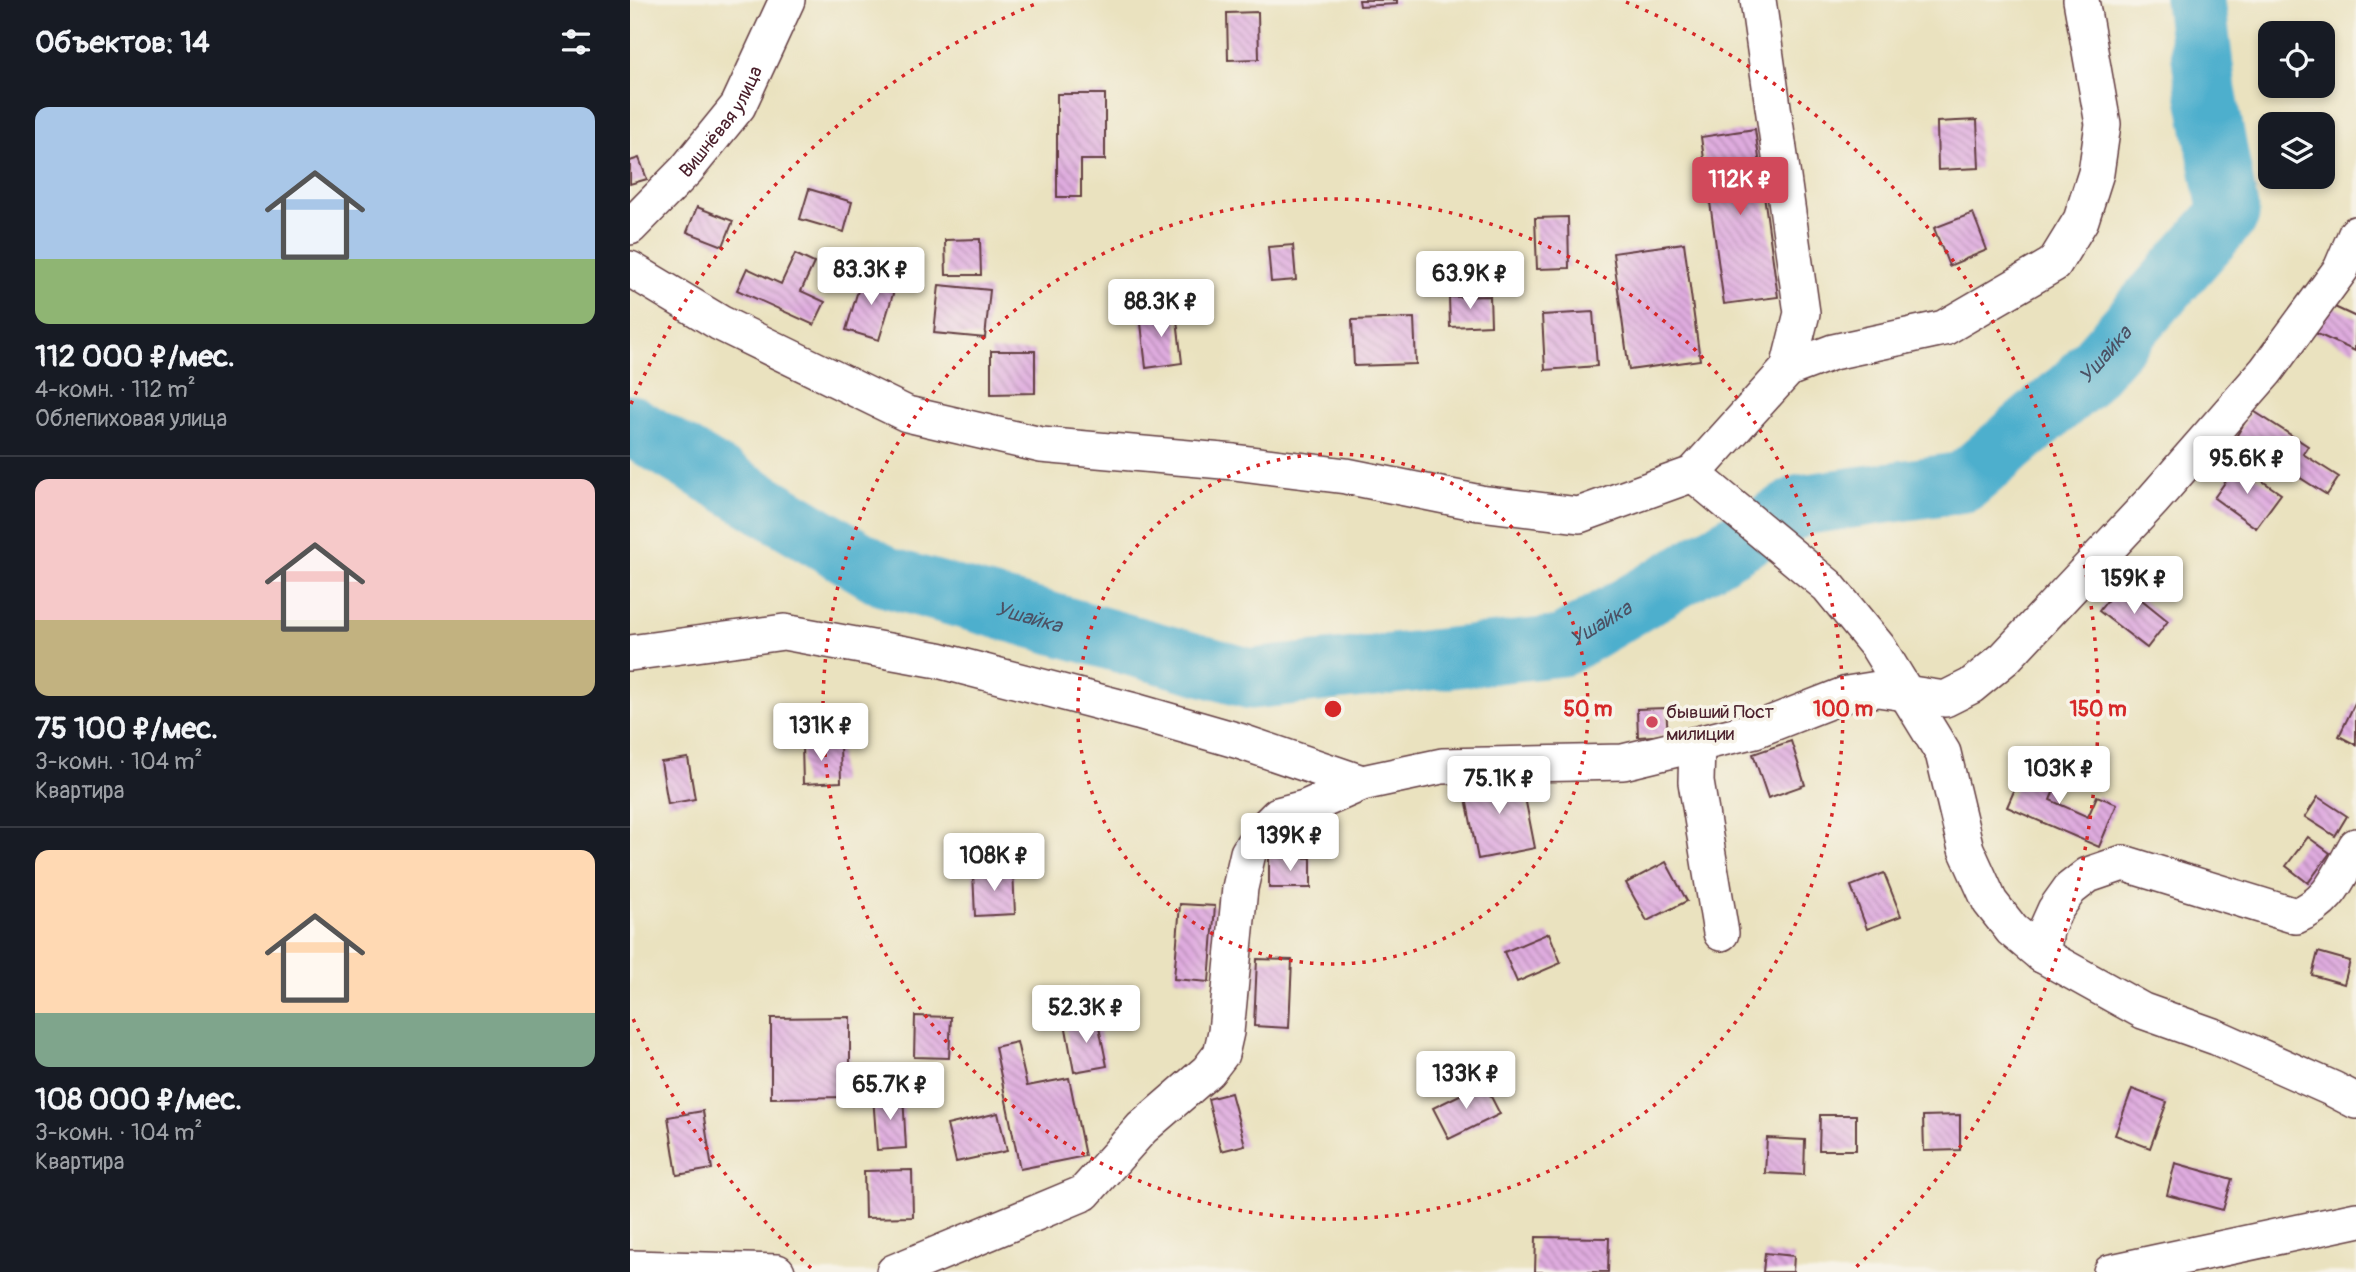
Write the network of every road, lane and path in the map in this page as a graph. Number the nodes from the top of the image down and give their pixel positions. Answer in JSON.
{"nodes":[{"id":1,"x":788,"y":0,"type":"edge"},
{"id":2,"x":1758,"y":0,"type":"edge"},
{"id":3,"x":2081,"y":0,"type":"edge"},
{"id":4,"x":630,"y":228,"type":"edge"},
{"id":5,"x":2356,"y":234,"type":"edge"},
{"id":6,"x":630,"y":269,"type":"edge"},
{"id":7,"x":1788,"y":369,"type":"junction"},
{"id":8,"x":1701,"y":481,"type":"junction"},
{"id":9,"x":630,"y":653,"type":"edge"},
{"id":10,"x":1907,"y":695,"type":"junction"},
{"id":11,"x":1697,"y":745,"type":"junction"},
{"id":12,"x":1362,"y":783,"type":"junction"},
{"id":13,"x":2356,"y":846,"type":"edge"},
{"id":14,"x":1721,"y":933,"type":"dead end"},
{"id":15,"x":2042,"y":955,"type":"junction"},
{"id":16,"x":2356,"y":1101,"type":"edge"},
{"id":17,"x":2356,"y":1220,"type":"edge"},
{"id":18,"x":630,"y":1268,"type":"edge"},
{"id":19,"x":766,"y":1272,"type":"edge"},
{"id":20,"x":894,"y":1272,"type":"edge"},
{"id":21,"x":2111,"y":1272,"type":"edge"}],
"edges":[{"from":1,"to":4,"type":"street","name":"Вишнёвая улица"},
{"from":2,"to":7,"type":"street"},
{"from":3,"to":7,"type":"street"},
{"from":5,"to":10,"type":"street"},
{"from":6,"to":8,"type":"street"},
{"from":7,"to":8,"type":"street"},
{"from":8,"to":10,"type":"street"},
{"from":9,"to":12,"type":"street"},
{"from":10,"to":11,"type":"street"},
{"from":10,"to":15,"type":"street"},
{"from":11,"to":12,"type":"street"},
{"from":11,"to":14,"type":"street"},
{"from":12,"to":20,"type":"street"},
{"from":13,"to":15,"type":"street"},
{"from":15,"to":16,"type":"street"},
{"from":17,"to":21,"type":"street"},
{"from":18,"to":19,"type":"street"}]}
